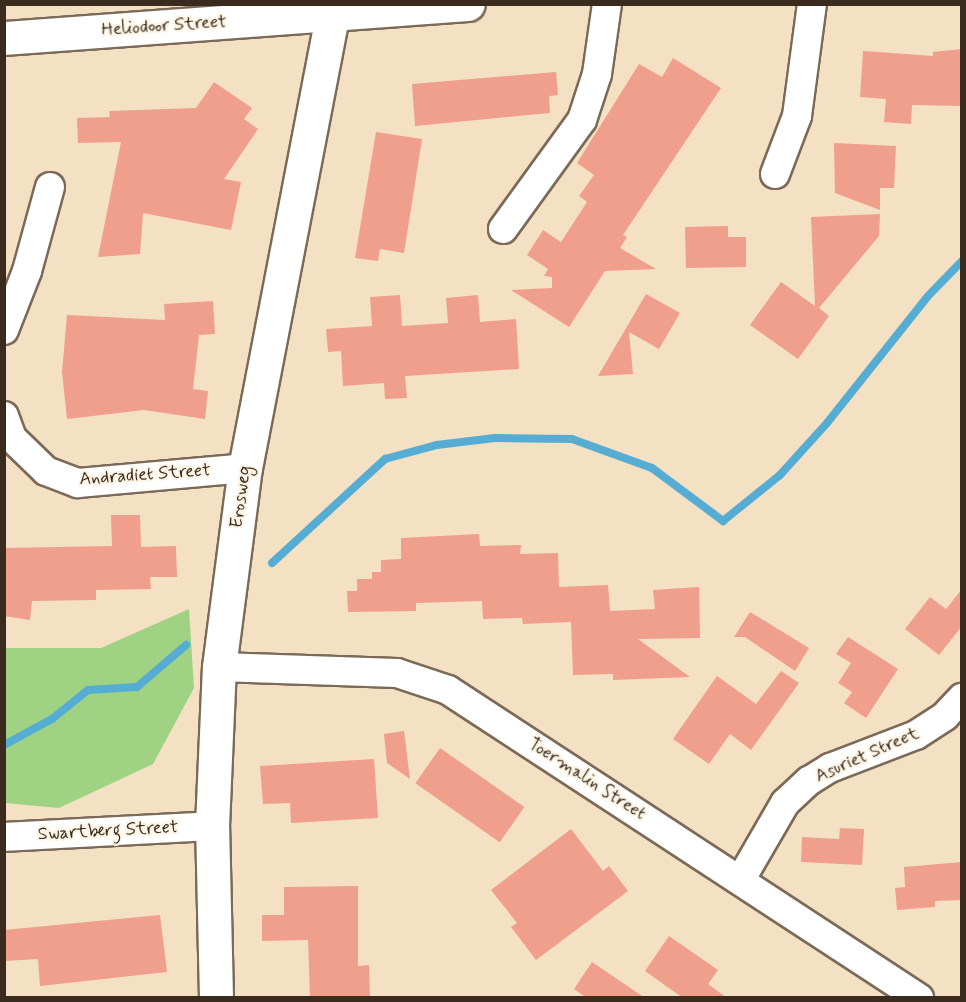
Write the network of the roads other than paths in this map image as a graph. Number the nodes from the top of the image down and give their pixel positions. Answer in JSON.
{"nodes":[{"id":1,"x":468,"y":4,"type":"edge"},
{"id":2,"x":607,"y":4,"type":"edge"},
{"id":3,"x":812,"y":4,"type":"edge"},
{"id":4,"x":333,"y":9,"type":"edge"},
{"id":5,"x":4,"y":38,"type":"edge"},
{"id":6,"x":775,"y":174,"type":"dead end"},
{"id":7,"x":50,"y":187,"type":"dead end"},
{"id":8,"x":503,"y":229,"type":"dead end"},
{"id":9,"x":4,"y":330,"type":"edge"},
{"id":10,"x":4,"y":416,"type":"edge"},
{"id":11,"x":245,"y":468,"type":"junction"},
{"id":12,"x":219,"y":668,"type":"junction"},
{"id":13,"x":962,"y":698,"type":"edge"},
{"id":14,"x":212,"y":826,"type":"junction"},
{"id":15,"x":4,"y":837,"type":"edge"},
{"id":16,"x":741,"y":879,"type":"junction"},
{"id":17,"x":216,"y":998,"type":"edge"},
{"id":18,"x":919,"y":998,"type":"edge"}],
"edges":[{"from":1,"to":4,"type":"street","name":"Heliodoor Street"},
{"from":2,"to":8,"type":"street"},
{"from":3,"to":6,"type":"street"},
{"from":4,"to":5,"type":"street","name":"Heliodoor Street"},
{"from":4,"to":11,"type":"street","name":"Erosweg"},
{"from":7,"to":9,"type":"street"},
{"from":10,"to":11,"type":"street","name":"Andradiet Street"},
{"from":11,"to":12,"type":"street","name":"Erosweg"},
{"from":12,"to":14,"type":"street","name":"Erosweg"},
{"from":12,"to":16,"type":"street","name":"Toermalin Street"},
{"from":13,"to":16,"type":"street","name":"Asuriet Street"},
{"from":14,"to":15,"type":"street","name":"Swartberg Street"},
{"from":14,"to":17,"type":"street","name":"Erosweg"},
{"from":16,"to":18,"type":"street","name":"Toermalin Street"}]}
